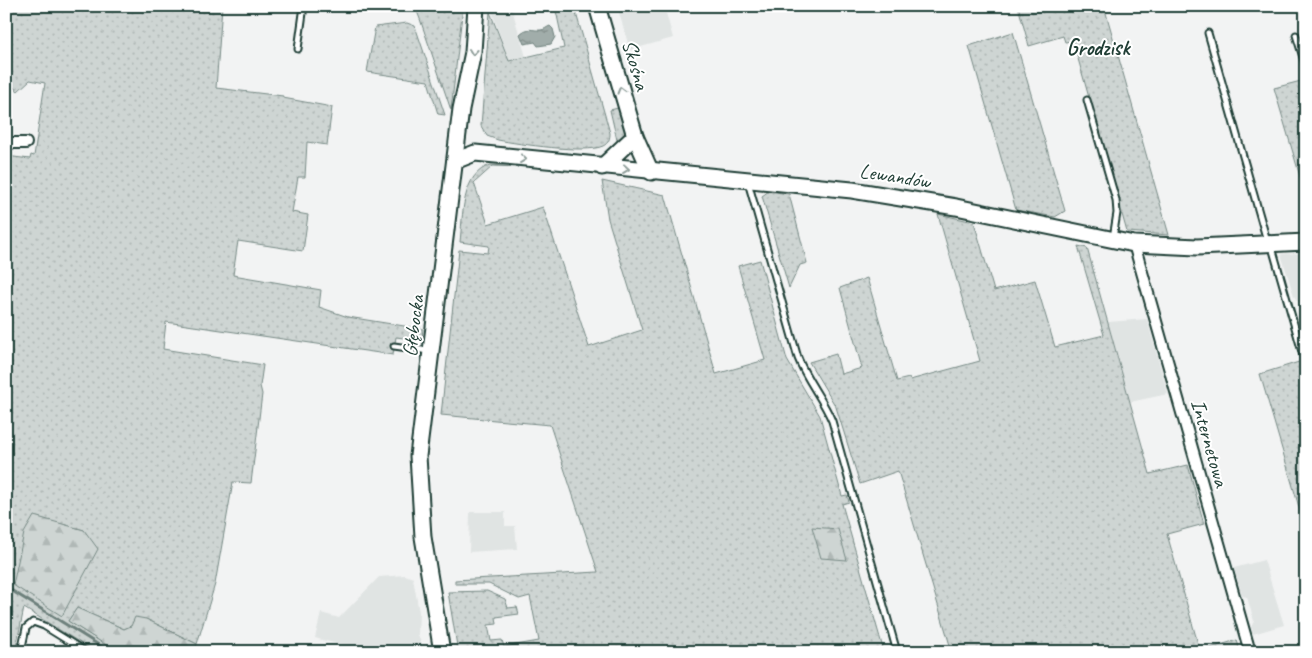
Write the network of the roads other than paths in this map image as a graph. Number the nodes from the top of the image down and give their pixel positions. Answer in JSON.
{"nodes":[{"id":1,"x":304,"y":6,"type":"edge"},
{"id":2,"x":476,"y":6,"type":"edge"},
{"id":3,"x":597,"y":6,"type":"edge"},
{"id":4,"x":1208,"y":33,"type":"dead end"},
{"id":5,"x":1296,"y":35,"type":"dead end"},
{"id":6,"x":298,"y":49,"type":"dead end"},
{"id":7,"x":1306,"y":67,"type":"edge"},
{"id":8,"x":1087,"y":100,"type":"dead end"},
{"id":9,"x":459,"y":128,"type":"junction"},
{"id":10,"x":635,"y":136,"type":"junction"},
{"id":11,"x":6,"y":143,"type":"edge"},
{"id":12,"x":26,"y":143,"type":"dead end"},
{"id":13,"x":475,"y":153,"type":"junction"},
{"id":14,"x":455,"y":161,"type":"junction"},
{"id":15,"x":602,"y":167,"type":"junction"},
{"id":16,"x":651,"y":172,"type":"junction"},
{"id":17,"x":748,"y":180,"type":"junction"},
{"id":18,"x":1113,"y":241,"type":"junction"},
{"id":19,"x":1306,"y":242,"type":"edge"},
{"id":20,"x":1134,"y":244,"type":"junction"},
{"id":21,"x":1269,"y":244,"type":"junction"},
{"id":22,"x":394,"y":346,"type":"dead end"},
{"id":23,"x":431,"y":352,"type":"junction"},
{"id":24,"x":1306,"y":366,"type":"edge"},
{"id":25,"x":21,"y":652,"type":"edge"},
{"id":26,"x":86,"y":652,"type":"edge"},
{"id":27,"x":442,"y":652,"type":"edge"},
{"id":28,"x":898,"y":652,"type":"edge"},
{"id":29,"x":1250,"y":652,"type":"edge"}],
"edges":[{"from":1,"to":6,"type":"lane"},
{"from":2,"to":9,"type":"street","name":"Głębocka","one_way":true},
{"from":10,"to":3,"type":"street","name":"Skośna","one_way":true},
{"from":4,"to":21,"type":"lane"},
{"from":5,"to":7,"type":"lane"},
{"from":8,"to":18,"type":"lane"},
{"from":9,"to":13,"type":"street"},
{"from":9,"to":14,"type":"street","name":"Głębocka"},
{"from":10,"to":15,"type":"street"},
{"from":10,"to":16,"type":"street","name":"Skośna"},
{"from":11,"to":12,"type":"street"},
{"from":13,"to":14,"type":"street","name":"Lewandów"},
{"from":13,"to":15,"type":"street","name":"Lewandów","one_way":true},
{"from":14,"to":23,"type":"street","name":"Głębocka"},
{"from":15,"to":16,"type":"street","name":"Lewandów","one_way":true},
{"from":16,"to":17,"type":"street","name":"Lewandów"},
{"from":17,"to":18,"type":"street","name":"Lewandów"},
{"from":17,"to":28,"type":"lane"},
{"from":18,"to":20,"type":"street","name":"Lewandów"},
{"from":19,"to":21,"type":"street","name":"Lewandów"},
{"from":20,"to":21,"type":"street","name":"Lewandów"},
{"from":20,"to":29,"type":"street","name":"Internetowa"},
{"from":21,"to":24,"type":"lane"},
{"from":22,"to":23,"type":"lane"},
{"from":23,"to":27,"type":"street","name":"Głębocka"},
{"from":25,"to":26,"type":"lane"}]}
